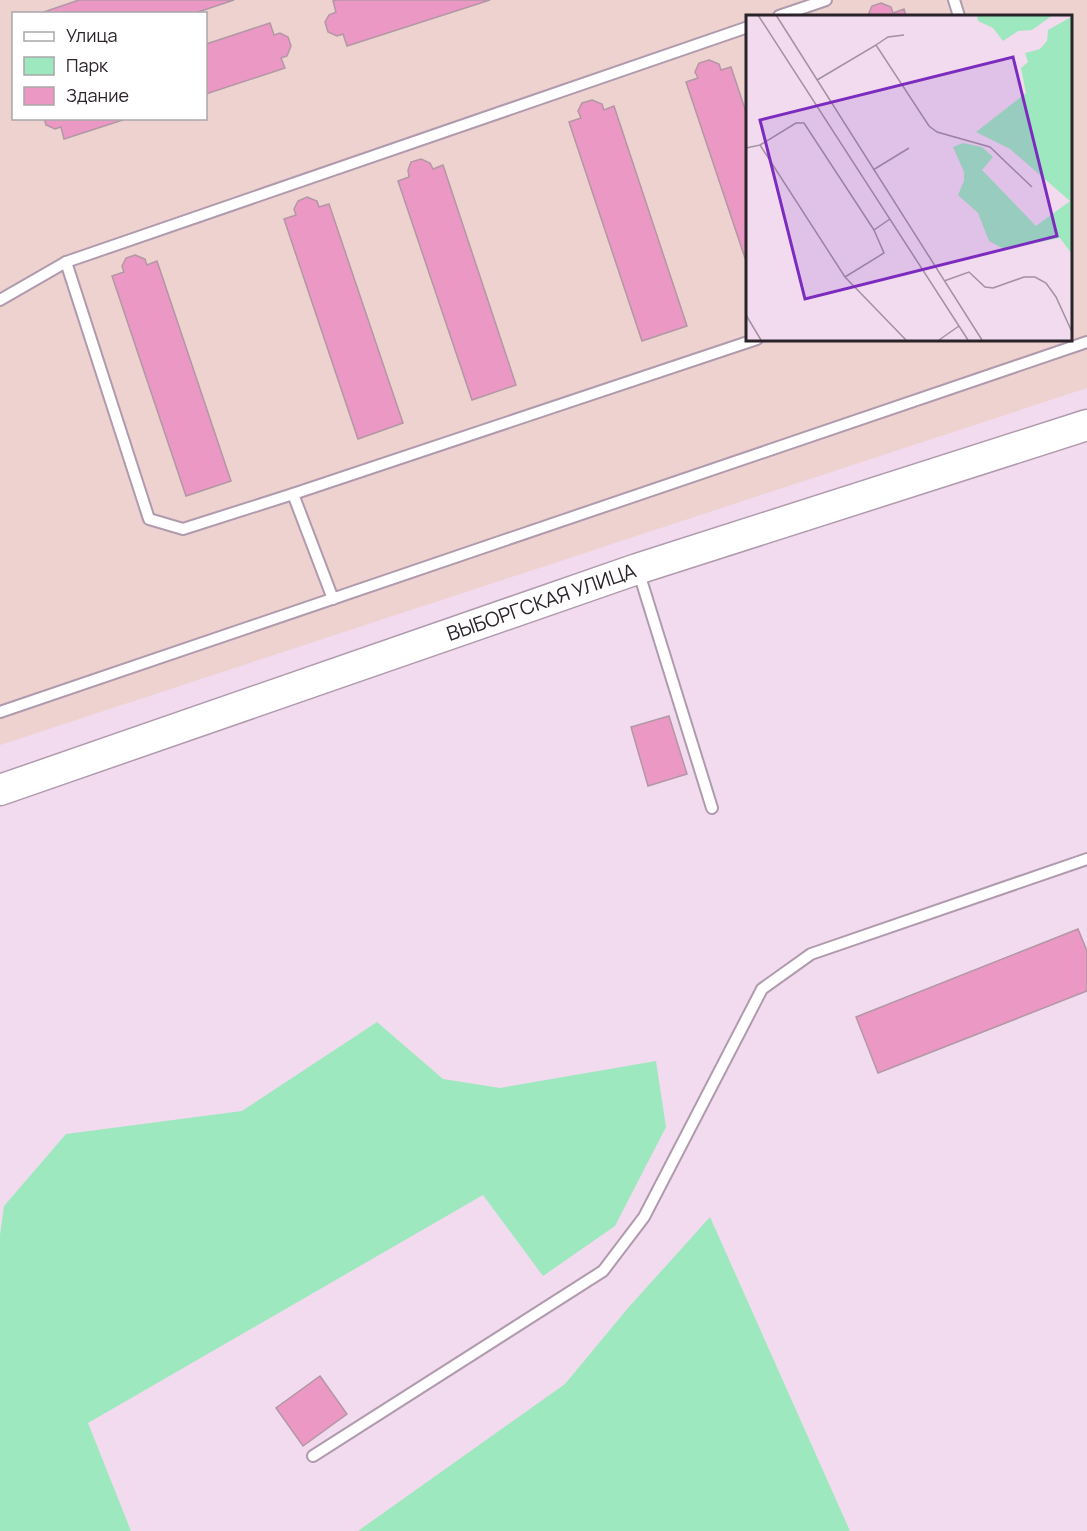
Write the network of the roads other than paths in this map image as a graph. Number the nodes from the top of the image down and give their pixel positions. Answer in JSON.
{"nodes":[{"id":1,"x":826,"y":0,"type":"edge"},
{"id":2,"x":954,"y":0,"type":"edge"},
{"id":3,"x":781,"y":15,"type":"edge"},
{"id":4,"x":959,"y":15,"type":"edge"},
{"id":5,"x":746,"y":28,"type":"edge"},
{"id":6,"x":66,"y":262,"type":"junction"},
{"id":7,"x":0,"y":300,"type":"edge"},
{"id":8,"x":754,"y":340,"type":"edge"},
{"id":9,"x":1087,"y":342,"type":"edge"},
{"id":10,"x":1087,"y":425,"type":"edge"},
{"id":11,"x":293,"y":494,"type":"junction"},
{"id":12,"x":638,"y":569,"type":"junction"},
{"id":13,"x":333,"y":598,"type":"junction"},
{"id":14,"x":0,"y":712,"type":"edge"},
{"id":15,"x":0,"y":790,"type":"edge"},
{"id":16,"x":712,"y":808,"type":"dead end"},
{"id":17,"x":1087,"y":859,"type":"edge"},
{"id":18,"x":313,"y":1456,"type":"dead end"}],
"edges":[{"from":1,"to":3,"type":"lane"},
{"from":2,"to":4,"type":"lane"},
{"from":5,"to":6,"type":"lane"},
{"from":6,"to":7,"type":"lane"},
{"from":6,"to":11,"type":"lane"},
{"from":8,"to":11,"type":"lane"},
{"from":9,"to":13,"type":"lane"},
{"from":10,"to":12,"type":"street","name":"ВЫБОРГСКАЯ УЛИЦА"},
{"from":11,"to":13,"type":"lane"},
{"from":12,"to":15,"type":"street","name":"ВЫБОРГСКАЯ УЛИЦА"},
{"from":12,"to":16,"type":"lane"},
{"from":13,"to":14,"type":"lane"},
{"from":17,"to":18,"type":"lane"}]}
